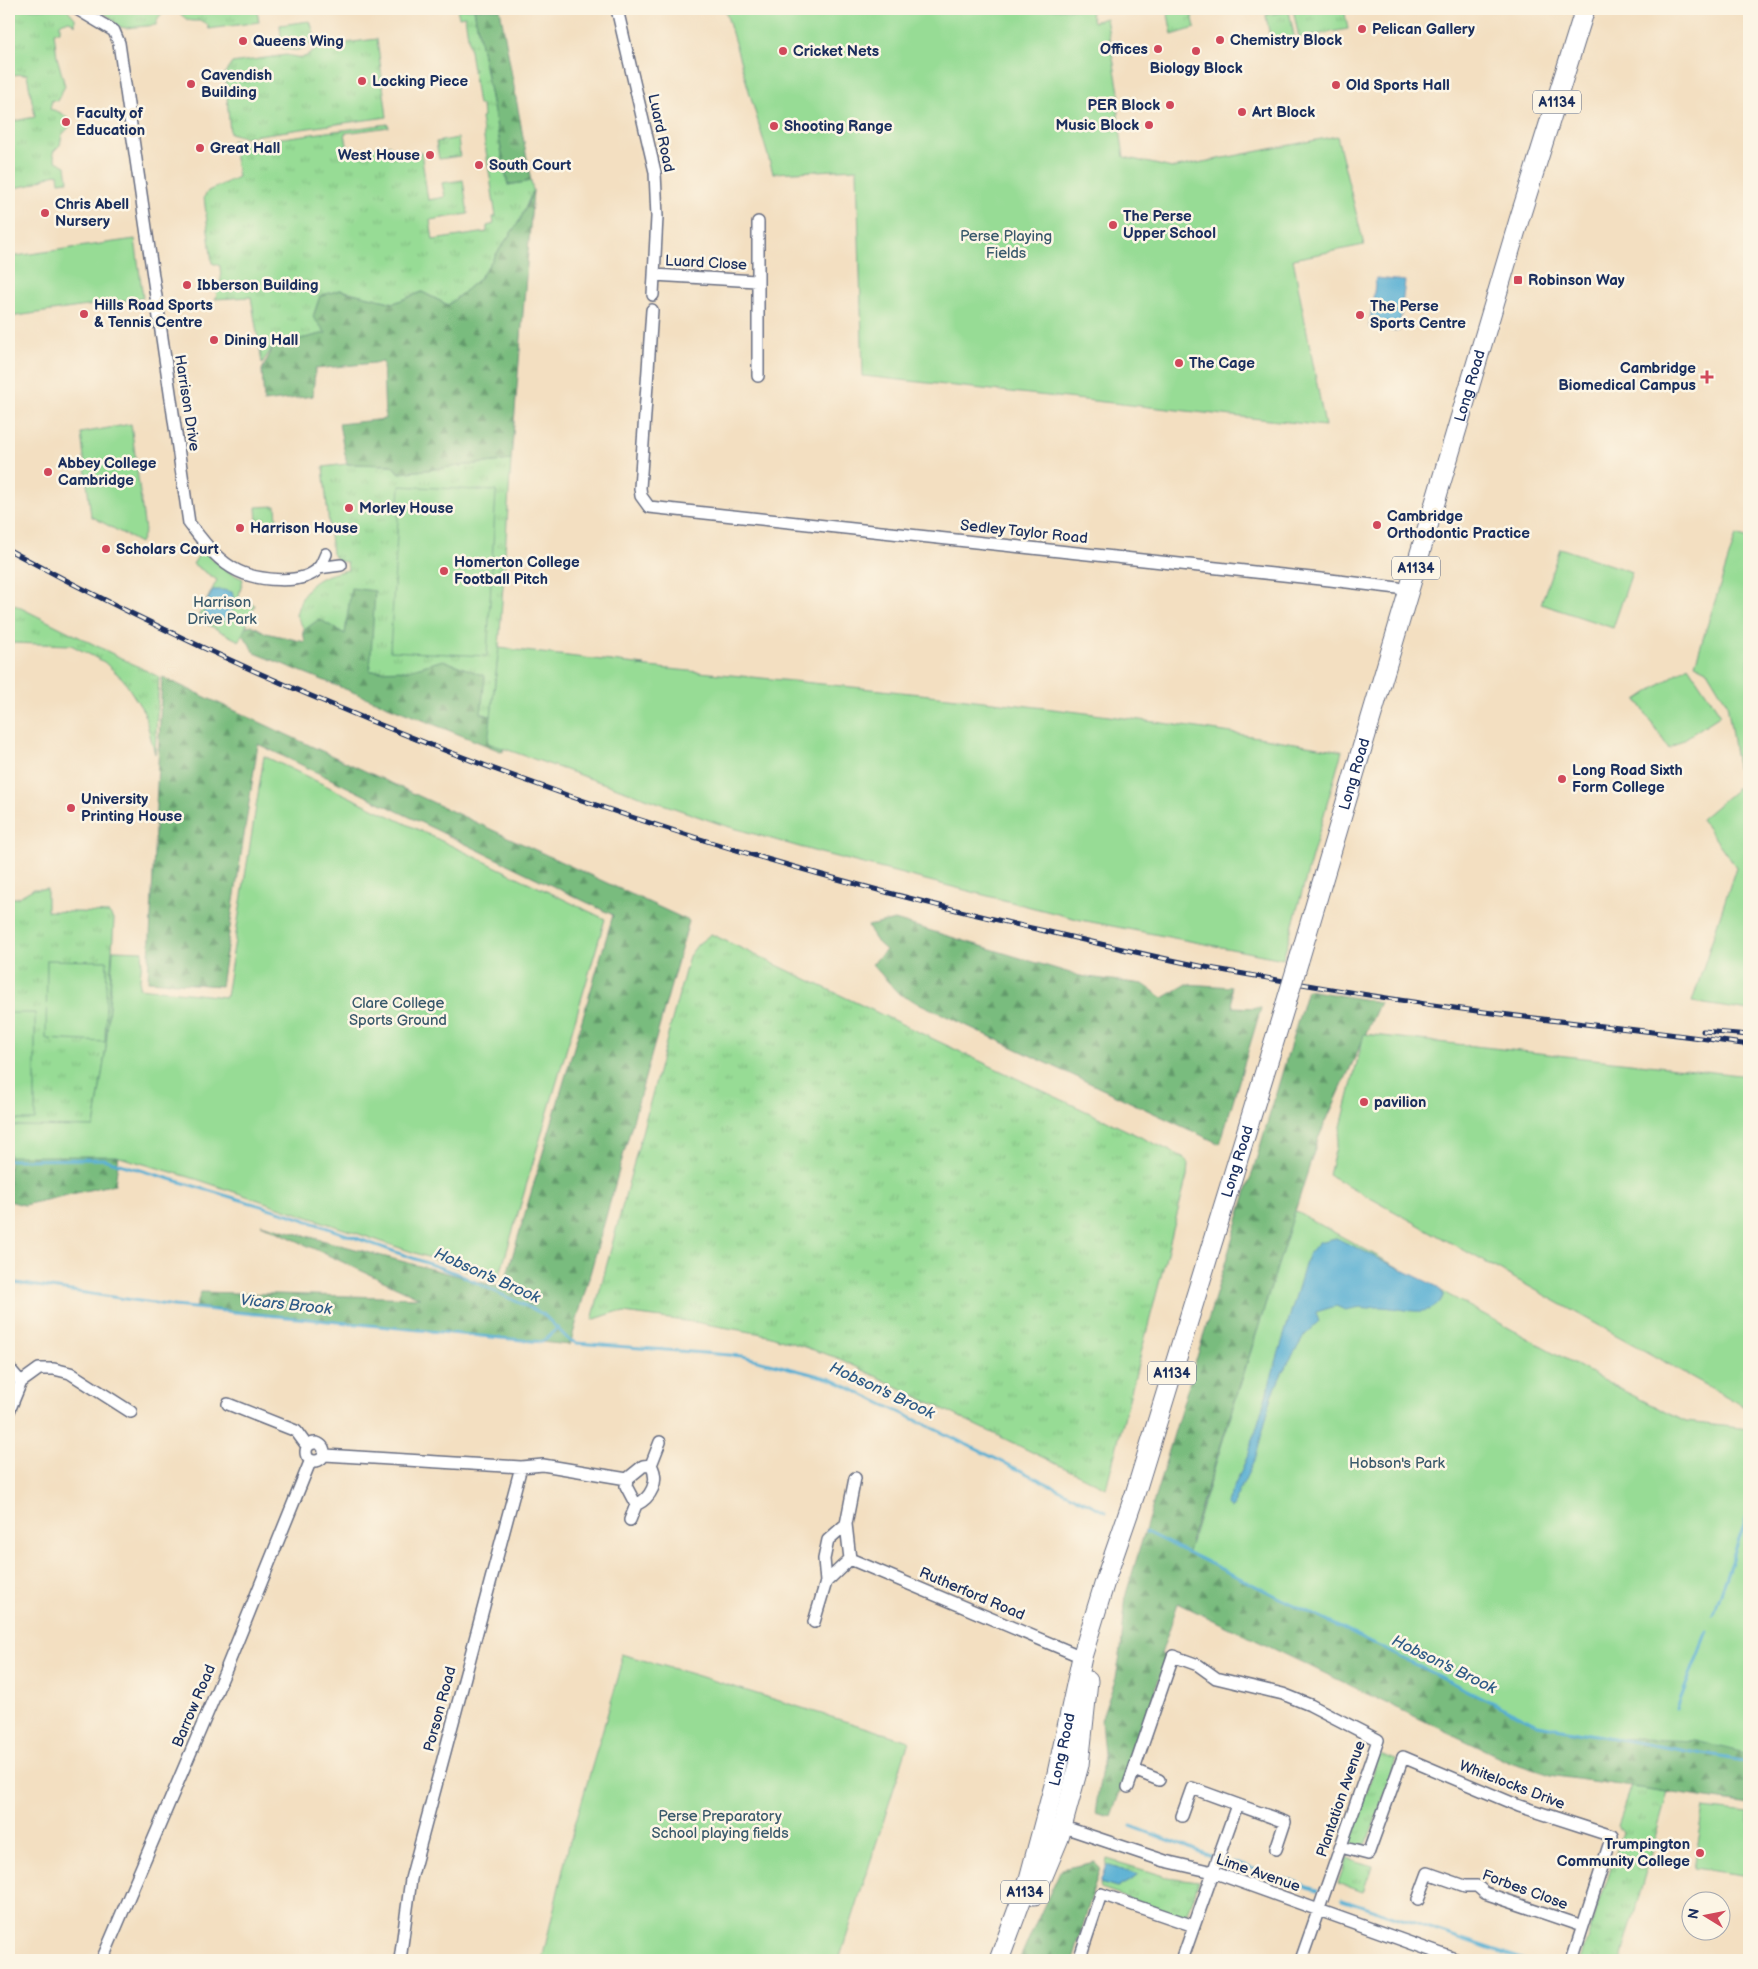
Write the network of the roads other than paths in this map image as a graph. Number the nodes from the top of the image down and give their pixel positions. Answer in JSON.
{"nodes":[{"id":1,"x":77,"y":9,"type":"edge"},
{"id":2,"x":617,"y":9,"type":"edge"},
{"id":3,"x":1585,"y":9,"type":"edge"},
{"id":4,"x":758,"y":222,"type":"dead end"},
{"id":5,"x":654,"y":275,"type":"junction"},
{"id":6,"x":756,"y":281,"type":"junction"},
{"id":7,"x":653,"y":295,"type":"dead end"},
{"id":8,"x":652,"y":310,"type":"dead end"},
{"id":9,"x":758,"y":376,"type":"dead end"},
{"id":10,"x":326,"y":554,"type":"dead end"},
{"id":11,"x":341,"y":565,"type":"dead end"},
{"id":12,"x":318,"y":568,"type":"junction"},
{"id":13,"x":1410,"y":592,"type":"junction"},
{"id":14,"x":9,"y":1368,"type":"edge"},
{"id":15,"x":21,"y":1382,"type":"junction"},
{"id":16,"x":228,"y":1404,"type":"dead end"},
{"id":17,"x":9,"y":1411,"type":"edge"},
{"id":18,"x":131,"y":1412,"type":"dead end"},
{"id":19,"x":660,"y":1442,"type":"dead end"},
{"id":20,"x":307,"y":1446,"type":"junction"},
{"id":21,"x":325,"y":1454,"type":"junction"},
{"id":22,"x":310,"y":1462,"type":"junction"},
{"id":23,"x":651,"y":1465,"type":"junction"},
{"id":24,"x":521,"y":1467,"type":"junction"},
{"id":25,"x":855,"y":1478,"type":"dead end"},
{"id":26,"x":627,"y":1479,"type":"junction"},
{"id":27,"x":636,"y":1504,"type":"junction"},
{"id":28,"x":630,"y":1520,"type":"dead end"},
{"id":29,"x":846,"y":1524,"type":"junction"},
{"id":30,"x":1120,"y":1538,"type":"junction"},
{"id":31,"x":850,"y":1559,"type":"junction"},
{"id":32,"x":826,"y":1582,"type":"junction"},
{"id":33,"x":814,"y":1622,"type":"dead end"},
{"id":34,"x":1082,"y":1657,"type":"junction"},
{"id":35,"x":1134,"y":1770,"type":"junction"},
{"id":36,"x":1159,"y":1780,"type":"dead end"},
{"id":37,"x":1128,"y":1787,"type":"dead end"},
{"id":38,"x":1237,"y":1804,"type":"junction"},
{"id":39,"x":1182,"y":1816,"type":"dead end"},
{"id":40,"x":1054,"y":1824,"type":"junction"},
{"id":41,"x":1341,"y":1847,"type":"junction"},
{"id":42,"x":1276,"y":1849,"type":"dead end"},
{"id":43,"x":1213,"y":1872,"type":"junction"},
{"id":44,"x":1418,"y":1900,"type":"dead end"},
{"id":45,"x":1318,"y":1910,"type":"junction"},
{"id":46,"x":1194,"y":1926,"type":"junction"},
{"id":47,"x":1582,"y":1926,"type":"junction"},
{"id":48,"x":1433,"y":1956,"type":"edge"},
{"id":49,"x":102,"y":1960,"type":"edge"},
{"id":50,"x":400,"y":1960,"type":"edge"},
{"id":51,"x":999,"y":1960,"type":"edge"},
{"id":52,"x":1007,"y":1960,"type":"edge"},
{"id":53,"x":1079,"y":1960,"type":"edge"},
{"id":54,"x":1182,"y":1960,"type":"edge"},
{"id":55,"x":1301,"y":1960,"type":"edge"},
{"id":56,"x":1458,"y":1960,"type":"edge"},
{"id":57,"x":1572,"y":1960,"type":"edge"}],
"edges":[{"from":1,"to":12,"type":"street","name":"Harrison Drive"},
{"from":2,"to":5,"type":"street","name":"Luard Road"},
{"from":3,"to":13,"type":"main road","name":"Long Road","number":"A1134"},
{"from":4,"to":6,"type":"street","name":"Luard Close"},
{"from":5,"to":6,"type":"street","name":"Luard Close"},
{"from":5,"to":7,"type":"street","name":"Luard Road"},
{"from":6,"to":9,"type":"street","name":"Luard Close"},
{"from":8,"to":13,"type":"street","name":"Sedley Taylor Road"},
{"from":10,"to":12,"type":"street"},
{"from":11,"to":12,"type":"street","name":"Harrison Drive"},
{"from":13,"to":30,"type":"main road","name":"Long Road","number":"A1134","bridge":true},
{"from":14,"to":15,"type":"street"},
{"from":15,"to":17,"type":"street"},
{"from":15,"to":18,"type":"street"},
{"from":16,"to":20,"type":"street"},
{"from":19,"to":23,"type":"street"},
{"from":20,"to":21,"type":"street"},
{"from":20,"to":22,"type":"street"},
{"from":21,"to":22,"type":"street"},
{"from":21,"to":24,"type":"street"},
{"from":22,"to":49,"type":"street","name":"Barrow Road"},
{"from":23,"to":26,"type":"street"},
{"from":23,"to":27,"type":"street"},
{"from":24,"to":26,"type":"street"},
{"from":24,"to":50,"type":"street","name":"Porson Road"},
{"from":25,"to":29,"type":"street"},
{"from":26,"to":27,"type":"street"},
{"from":27,"to":28,"type":"street"},
{"from":29,"to":31,"type":"street"},
{"from":29,"to":32,"type":"street"},
{"from":30,"to":34,"type":"main road","name":"Long Road","number":"A1134"},
{"from":30,"to":40,"type":"main road","name":"Long Road","number":"A1134"},
{"from":31,"to":32,"type":"street"},
{"from":31,"to":34,"type":"street","name":"Rutherford Road"},
{"from":32,"to":33,"type":"street"},
{"from":34,"to":40,"type":"main road","name":"Long Road","number":"A1134"},
{"from":35,"to":36,"type":"street"},
{"from":35,"to":37,"type":"street","name":"Plantation Avenue"},
{"from":35,"to":41,"type":"street","name":"Plantation Avenue"},
{"from":38,"to":39,"type":"street"},
{"from":38,"to":42,"type":"street"},
{"from":38,"to":43,"type":"street"},
{"from":40,"to":43,"type":"street","name":"Lime Avenue"},
{"from":40,"to":51,"type":"main road","name":"Long Road","number":"A1134"},
{"from":40,"to":52,"type":"main road","name":"Long Road","number":"A1134"},
{"from":41,"to":45,"type":"street","name":"Plantation Avenue"},
{"from":41,"to":47,"type":"street","name":"Whitelocks Drive"},
{"from":43,"to":45,"type":"street","name":"Lime Avenue"},
{"from":43,"to":46,"type":"street"},
{"from":44,"to":47,"type":"street","name":"Forbes Close"},
{"from":45,"to":48,"type":"street","name":"Lime Avenue"},
{"from":45,"to":55,"type":"street","name":"Plantation Avenue"},
{"from":46,"to":53,"type":"street"},
{"from":46,"to":54,"type":"street"},
{"from":47,"to":57,"type":"street","name":"Whitelocks Drive"},
{"from":48,"to":56,"type":"street","name":"Lime Avenue"}]}
